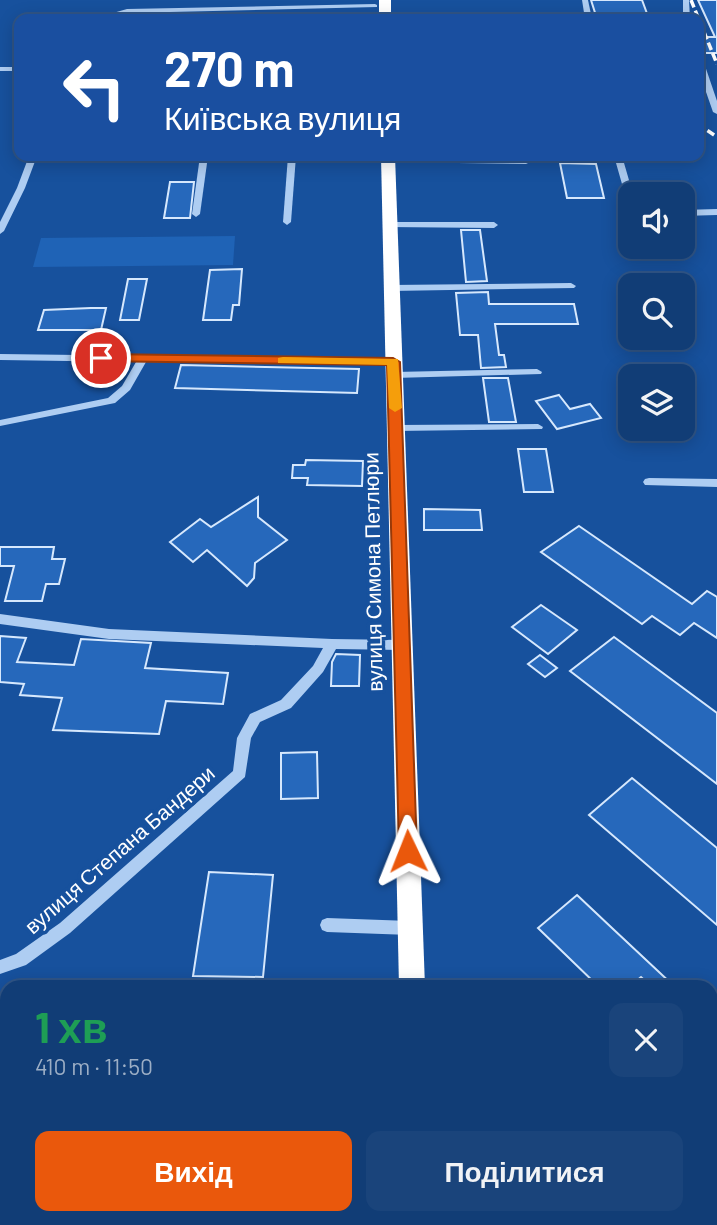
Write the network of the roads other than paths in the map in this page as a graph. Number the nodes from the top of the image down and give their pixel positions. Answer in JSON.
{"nodes":[{"id":1,"x":380,"y":3,"type":"edge"},
{"id":2,"x":215,"y":8,"type":"junction"},
{"id":3,"x":227,"y":8,"type":"junction"},
{"id":4,"x":181,"y":9,"type":"junction"},
{"id":5,"x":115,"y":14,"type":"edge"},
{"id":6,"x":180,"y":14,"type":"edge"},
{"id":7,"x":214,"y":14,"type":"edge"},
{"id":8,"x":226,"y":14,"type":"edge"},
{"id":9,"x":704,"y":74,"type":"edge"},
{"id":10,"x":717,"y":112,"type":"edge"},
{"id":11,"x":31,"y":161,"type":"edge"},
{"id":12,"x":203,"y":161,"type":"edge"},
{"id":13,"x":292,"y":161,"type":"edge"},
{"id":14,"x":388,"y":161,"type":"edge"},
{"id":15,"x":492,"y":161,"type":"edge"},
{"id":16,"x":619,"y":161,"type":"edge"},
{"id":17,"x":526,"y":162,"type":"dead end"},
{"id":18,"x":625,"y":182,"type":"edge"},
{"id":19,"x":717,"y":212,"type":"edge"},
{"id":20,"x":695,"y":213,"type":"edge"},
{"id":21,"x":196,"y":214,"type":"dead end"},
{"id":22,"x":287,"y":222,"type":"dead end"},
{"id":23,"x":390,"y":225,"type":"junction"},
{"id":24,"x":494,"y":225,"type":"dead end"},
{"id":25,"x":0,"y":231,"type":"edge"},
{"id":26,"x":571,"y":286,"type":"dead end"},
{"id":27,"x":391,"y":288,"type":"junction"},
{"id":28,"x":0,"y":358,"type":"edge"},
{"id":29,"x":142,"y":359,"type":"junction"},
{"id":30,"x":393,"y":368,"type":"junction"},
{"id":31,"x":537,"y":372,"type":"dead end"},
{"id":32,"x":0,"y":423,"type":"edge"},
{"id":33,"x":538,"y":427,"type":"dead end"},
{"id":34,"x":396,"y":428,"type":"junction"},
{"id":35,"x":649,"y":482,"type":"dead end"},
{"id":36,"x":717,"y":483,"type":"edge"},
{"id":37,"x":0,"y":618,"type":"edge"},
{"id":38,"x":332,"y":644,"type":"junction"},
{"id":39,"x":401,"y":645,"type":"junction"},
{"id":40,"x":327,"y":925,"type":"dead end"},
{"id":41,"x":410,"y":928,"type":"junction"},
{"id":42,"x":0,"y":967,"type":"edge"},
{"id":43,"x":412,"y":980,"type":"edge"}],
"edges":[{"from":1,"to":3,"type":"street"},
{"from":2,"to":3,"type":"street"},
{"from":2,"to":4,"type":"street"},
{"from":2,"to":7,"type":"street"},
{"from":3,"to":8,"type":"street"},
{"from":4,"to":5,"type":"street"},
{"from":4,"to":6,"type":"lane"},
{"from":9,"to":10,"type":"street"},
{"from":11,"to":25,"type":"street"},
{"from":12,"to":21,"type":"street"},
{"from":13,"to":22,"type":"street"},
{"from":14,"to":23,"type":"highway","name":"вулиця Симона Петлюри"},
{"from":15,"to":17,"type":"street"},
{"from":16,"to":18,"type":"street"},
{"from":19,"to":20,"type":"street"},
{"from":23,"to":24,"type":"street"},
{"from":23,"to":27,"type":"highway","name":"вулиця Симона Петлюри"},
{"from":26,"to":27,"type":"street"},
{"from":27,"to":30,"type":"highway","name":"вулиця Симона Петлюри"},
{"from":28,"to":29,"type":"street"},
{"from":29,"to":30,"type":"street"},
{"from":29,"to":32,"type":"street"},
{"from":30,"to":31,"type":"street"},
{"from":30,"to":34,"type":"highway","name":"вулиця Симона Петлюри"},
{"from":33,"to":34,"type":"street"},
{"from":34,"to":39,"type":"highway","name":"вулиця Симона Петлюри"},
{"from":35,"to":36,"type":"street"},
{"from":37,"to":38,"type":"street"},
{"from":38,"to":39,"type":"street"},
{"from":38,"to":42,"type":"street","name":"вулиця Степана Бандери"},
{"from":39,"to":41,"type":"highway","name":"вулиця Симона Петлюри"},
{"from":40,"to":41,"type":"street"},
{"from":41,"to":43,"type":"highway","name":"вулиця Симона Петлюри"}]}
